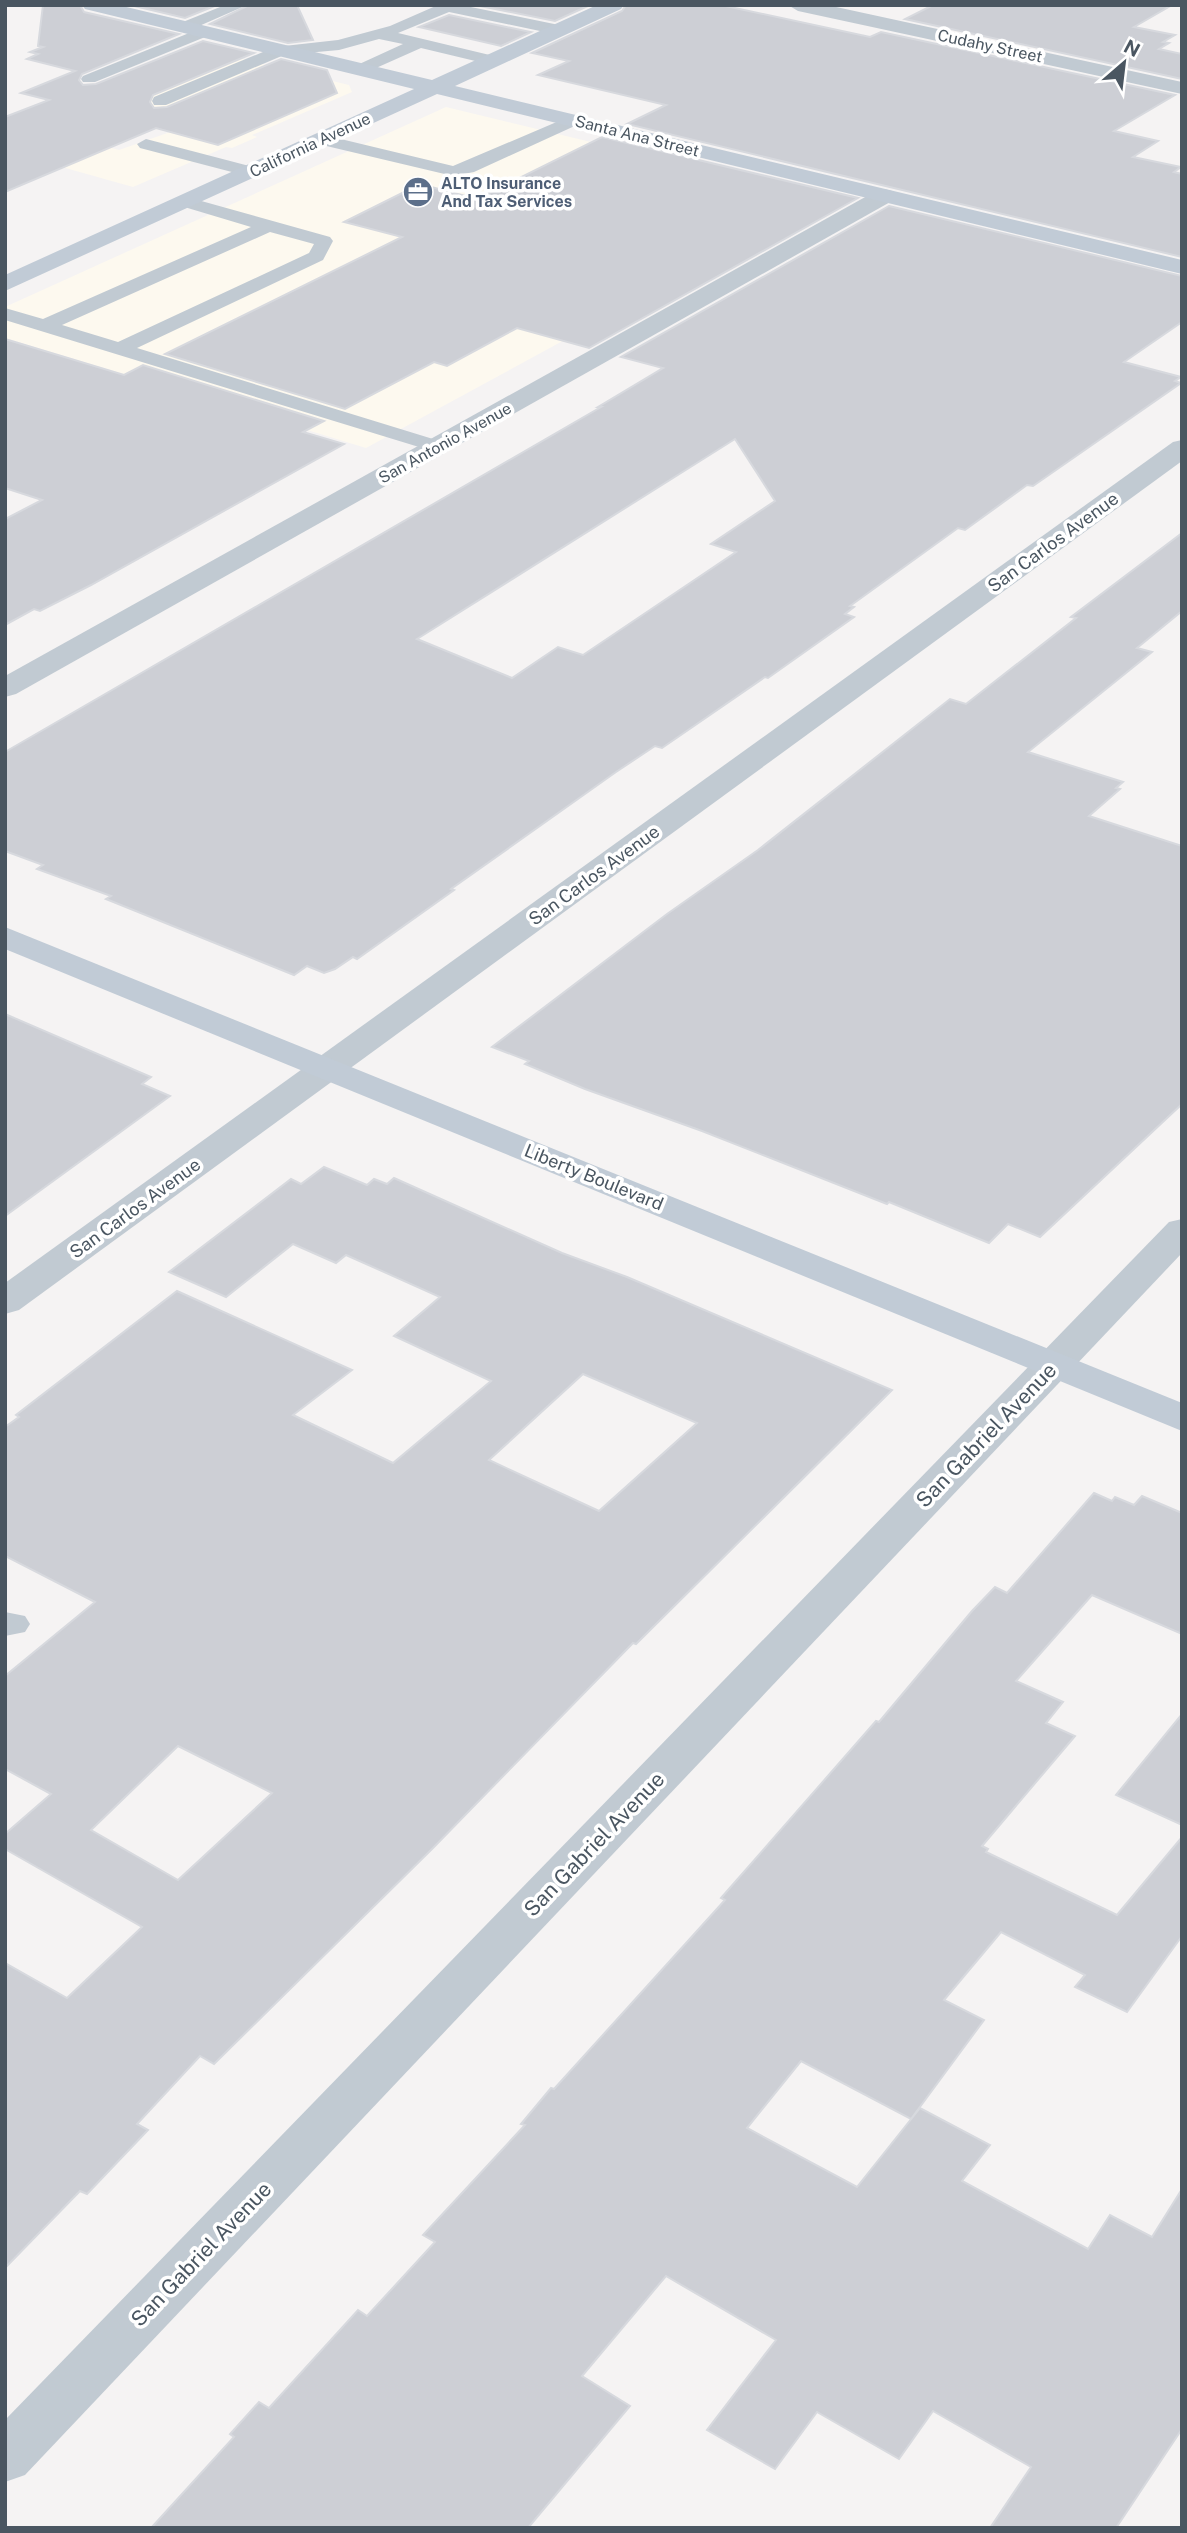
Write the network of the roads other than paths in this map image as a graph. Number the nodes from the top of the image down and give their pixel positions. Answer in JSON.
{"nodes":[{"id":1,"x":92,"y":5,"type":"edge"},
{"id":2,"x":239,"y":5,"type":"edge"},
{"id":3,"x":614,"y":5,"type":"edge"},
{"id":4,"x":798,"y":5,"type":"edge"},
{"id":5,"x":194,"y":30,"type":"junction"},
{"id":6,"x":559,"y":30,"type":"junction"},
{"id":7,"x":379,"y":34,"type":"junction"},
{"id":8,"x":420,"y":43,"type":"junction"},
{"id":9,"x":281,"y":50,"type":"junction"},
{"id":10,"x":492,"y":60,"type":"junction"},
{"id":11,"x":361,"y":69,"type":"junction"},
{"id":12,"x":89,"y":79,"type":"dead end"},
{"id":13,"x":433,"y":87,"type":"junction"},
{"id":14,"x":1182,"y":88,"type":"edge"},
{"id":15,"x":160,"y":102,"type":"dead end"},
{"id":16,"x":572,"y":120,"type":"junction"},
{"id":17,"x":324,"y":140,"type":"junction"},
{"id":18,"x":146,"y":144,"type":"dead end"},
{"id":19,"x":251,"y":172,"type":"junction"},
{"id":20,"x":884,"y":196,"type":"junction"},
{"id":21,"x":187,"y":202,"type":"junction"},
{"id":22,"x":268,"y":226,"type":"junction"},
{"id":23,"x":1182,"y":267,"type":"edge"},
{"id":24,"x":5,"y":284,"type":"edge"},
{"id":25,"x":5,"y":314,"type":"edge"},
{"id":26,"x":44,"y":326,"type":"junction"},
{"id":27,"x":120,"y":349,"type":"junction"},
{"id":28,"x":439,"y":447,"type":"junction"},
{"id":29,"x":1182,"y":448,"type":"edge"},
{"id":30,"x":5,"y":688,"type":"edge"},
{"id":31,"x":5,"y":937,"type":"edge"},
{"id":32,"x":328,"y":1068,"type":"junction"},
{"id":33,"x":1182,"y":1230,"type":"edge"},
{"id":34,"x":5,"y":1301,"type":"edge"},
{"id":35,"x":1053,"y":1365,"type":"junction"},
{"id":36,"x":1182,"y":1418,"type":"edge"},
{"id":37,"x":5,"y":2458,"type":"edge"}],
"edges":[{"from":1,"to":5,"type":"street","name":"Santa Ana Street"},
{"from":2,"to":5,"type":"lane"},
{"from":3,"to":6,"type":"street","name":"California Avenue"},
{"from":4,"to":14,"type":"street","name":"Cudahy Street"},
{"from":5,"to":9,"type":"street","name":"Santa Ana Street"},
{"from":5,"to":12,"type":"lane"},
{"from":6,"to":7,"type":"lane"},
{"from":6,"to":10,"type":"street","name":"California Avenue"},
{"from":7,"to":8,"type":"lane"},
{"from":7,"to":9,"type":"lane"},
{"from":8,"to":10,"type":"lane"},
{"from":8,"to":11,"type":"lane"},
{"from":9,"to":11,"type":"street","name":"Santa Ana Street"},
{"from":9,"to":15,"type":"lane"},
{"from":10,"to":13,"type":"street","name":"California Avenue"},
{"from":11,"to":13,"type":"street","name":"Santa Ana Street"},
{"from":13,"to":16,"type":"street","name":"Santa Ana Street"},
{"from":13,"to":17,"type":"street","name":"California Avenue"},
{"from":16,"to":17,"type":"lane"},
{"from":16,"to":20,"type":"street","name":"Santa Ana Street"},
{"from":17,"to":19,"type":"street","name":"California Avenue"},
{"from":18,"to":19,"type":"lane"},
{"from":19,"to":21,"type":"street","name":"California Avenue"},
{"from":20,"to":23,"type":"street","name":"Santa Ana Street"},
{"from":20,"to":28,"type":"street","name":"San Antonio Avenue"},
{"from":21,"to":22,"type":"lane"},
{"from":21,"to":24,"type":"street","name":"California Avenue"},
{"from":22,"to":26,"type":"lane"},
{"from":22,"to":27,"type":"lane"},
{"from":25,"to":26,"type":"lane"},
{"from":26,"to":27,"type":"lane"},
{"from":27,"to":28,"type":"lane"},
{"from":28,"to":30,"type":"street","name":"San Antonio Avenue"},
{"from":29,"to":32,"type":"street","name":"San Carlos Avenue"},
{"from":31,"to":32,"type":"street","name":"Liberty Boulevard"},
{"from":32,"to":34,"type":"street","name":"San Carlos Avenue"},
{"from":32,"to":35,"type":"street","name":"Liberty Boulevard"},
{"from":33,"to":35,"type":"street","name":"San Gabriel Avenue"},
{"from":35,"to":36,"type":"street","name":"Liberty Boulevard"},
{"from":35,"to":37,"type":"street","name":"San Gabriel Avenue"}]}
